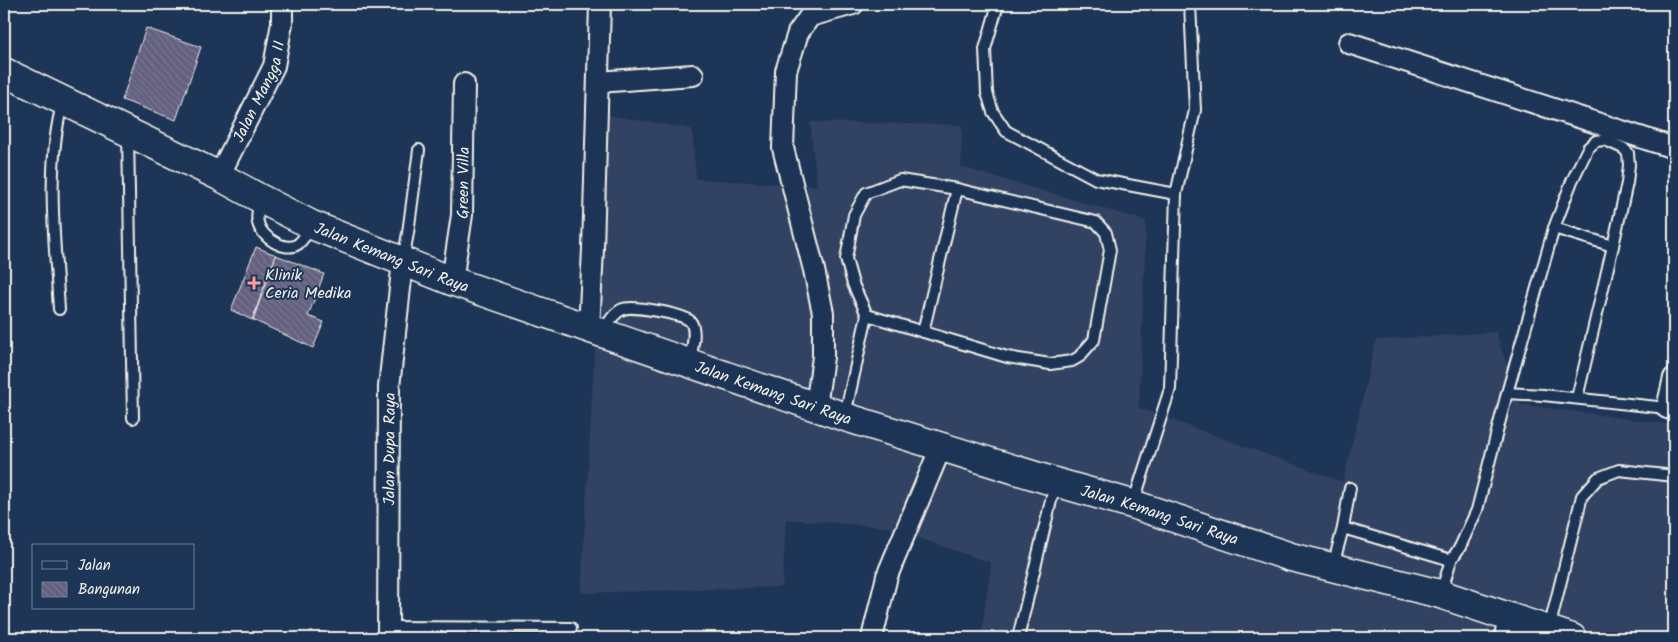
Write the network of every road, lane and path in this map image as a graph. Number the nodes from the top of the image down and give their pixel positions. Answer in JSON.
{"nodes":[{"id":1,"x":282,"y":4,"type":"edge"},
{"id":2,"x":600,"y":4,"type":"edge"},
{"id":3,"x":853,"y":4,"type":"edge"},
{"id":4,"x":998,"y":4,"type":"edge"},
{"id":5,"x":1190,"y":4,"type":"edge"},
{"id":6,"x":1349,"y":43,"type":"dead end"},
{"id":7,"x":4,"y":72,"type":"edge"},
{"id":8,"x":693,"y":75,"type":"dead end"},
{"id":9,"x":598,"y":82,"type":"junction"},
{"id":10,"x":464,"y":84,"type":"dead end"},
{"id":11,"x":63,"y":101,"type":"junction"},
{"id":12,"x":128,"y":132,"type":"junction"},
{"id":13,"x":1674,"y":148,"type":"edge"},
{"id":14,"x":419,"y":150,"type":"dead end"},
{"id":15,"x":219,"y":176,"type":"junction"},
{"id":16,"x":956,"y":189,"type":"junction"},
{"id":17,"x":1176,"y":194,"type":"junction"},
{"id":18,"x":1554,"y":228,"type":"junction"},
{"id":19,"x":1613,"y":246,"type":"junction"},
{"id":20,"x":402,"y":262,"type":"junction"},
{"id":21,"x":452,"y":281,"type":"junction"},
{"id":22,"x":59,"y":309,"type":"dead end"},
{"id":23,"x":867,"y":315,"type":"junction"},
{"id":24,"x":596,"y":331,"type":"junction"},
{"id":25,"x":923,"y":332,"type":"junction"},
{"id":26,"x":690,"y":363,"type":"junction"},
{"id":27,"x":1674,"y":378,"type":"edge"},
{"id":28,"x":1507,"y":393,"type":"junction"},
{"id":29,"x":1577,"y":398,"type":"junction"},
{"id":30,"x":816,"y":407,"type":"junction"},
{"id":31,"x":1671,"y":409,"type":"edge"},
{"id":32,"x":844,"y":417,"type":"junction"},
{"id":33,"x":133,"y":418,"type":"dead end"},
{"id":34,"x":941,"y":447,"type":"junction"},
{"id":35,"x":1674,"y":476,"type":"edge"},
{"id":36,"x":1055,"y":482,"type":"junction"},
{"id":37,"x":1350,"y":488,"type":"dead end"},
{"id":38,"x":1132,"y":504,"type":"junction"},
{"id":39,"x":1343,"y":528,"type":"junction"},
{"id":40,"x":1451,"y":560,"type":"junction"},
{"id":41,"x":1332,"y":567,"type":"junction"},
{"id":42,"x":1440,"y":594,"type":"junction"},
{"id":43,"x":1507,"y":627,"type":"edge"},
{"id":44,"x":571,"y":628,"type":"dead end"},
{"id":45,"x":388,"y":632,"type":"edge"},
{"id":46,"x":1561,"y":634,"type":"edge"},
{"id":47,"x":872,"y":638,"type":"edge"},
{"id":48,"x":1018,"y":638,"type":"edge"}],
"edges":[{"from":1,"to":15,"type":"street","name":"Jalan Mangga II"},
{"from":2,"to":9,"type":"street"},
{"from":3,"to":30,"type":"street"},
{"from":4,"to":17,"type":"lane"},
{"from":5,"to":17,"type":"lane"},
{"from":6,"to":13,"type":"street"},
{"from":7,"to":11,"type":"main road","name":"Jalan Kemang Sari Raya"},
{"from":8,"to":9,"type":"street"},
{"from":9,"to":24,"type":"street"},
{"from":10,"to":21,"type":"street","name":"Green Villa"},
{"from":11,"to":12,"type":"main road","name":"Jalan Kemang Sari Raya"},
{"from":11,"to":22,"type":"lane"},
{"from":12,"to":15,"type":"main road","name":"Jalan Kemang Sari Raya"},
{"from":12,"to":33,"type":"lane"},
{"from":14,"to":20,"type":"lane"},
{"from":15,"to":20,"type":"main road","name":"Jalan Kemang Sari Raya"},
{"from":16,"to":23,"type":"lane"},
{"from":16,"to":25,"type":"lane"},
{"from":16,"to":25,"type":"lane"},
{"from":17,"to":38,"type":"lane"},
{"from":18,"to":19,"type":"lane"},
{"from":18,"to":19,"type":"lane"},
{"from":18,"to":28,"type":"lane"},
{"from":19,"to":29,"type":"lane"},
{"from":20,"to":21,"type":"main road","name":"Jalan Kemang Sari Raya"},
{"from":20,"to":45,"type":"street","name":"Jalan Dupa Raya"},
{"from":21,"to":24,"type":"main road","name":"Jalan Kemang Sari Raya"},
{"from":23,"to":25,"type":"lane"},
{"from":23,"to":32,"type":"lane"},
{"from":24,"to":26,"type":"main road","name":"Jalan Kemang Sari Raya"},
{"from":24,"to":26,"type":"lane"},
{"from":26,"to":30,"type":"main road","name":"Jalan Kemang Sari Raya"},
{"from":27,"to":31,"type":"street"},
{"from":28,"to":29,"type":"lane"},
{"from":28,"to":40,"type":"lane"},
{"from":29,"to":31,"type":"lane"},
{"from":30,"to":32,"type":"main road","name":"Jalan Kemang Sari Raya"},
{"from":32,"to":34,"type":"main road","name":"Jalan Kemang Sari Raya"},
{"from":34,"to":36,"type":"main road","name":"Jalan Kemang Sari Raya"},
{"from":34,"to":47,"type":"street"},
{"from":35,"to":46,"type":"lane"},
{"from":36,"to":38,"type":"main road","name":"Jalan Kemang Sari Raya"},
{"from":36,"to":48,"type":"lane"},
{"from":37,"to":39,"type":"lane"},
{"from":38,"to":41,"type":"main road","name":"Jalan Kemang Sari Raya"},
{"from":39,"to":40,"type":"lane"},
{"from":39,"to":41,"type":"lane"},
{"from":40,"to":42,"type":"lane"},
{"from":41,"to":42,"type":"main road","name":"Jalan Kemang Sari Raya"},
{"from":42,"to":43,"type":"main road","name":"Jalan Kemang Sari Raya"},
{"from":43,"to":46,"type":"main road","name":"Jalan Kemang Sari Raya"},
{"from":44,"to":45,"type":"lane"}]}
